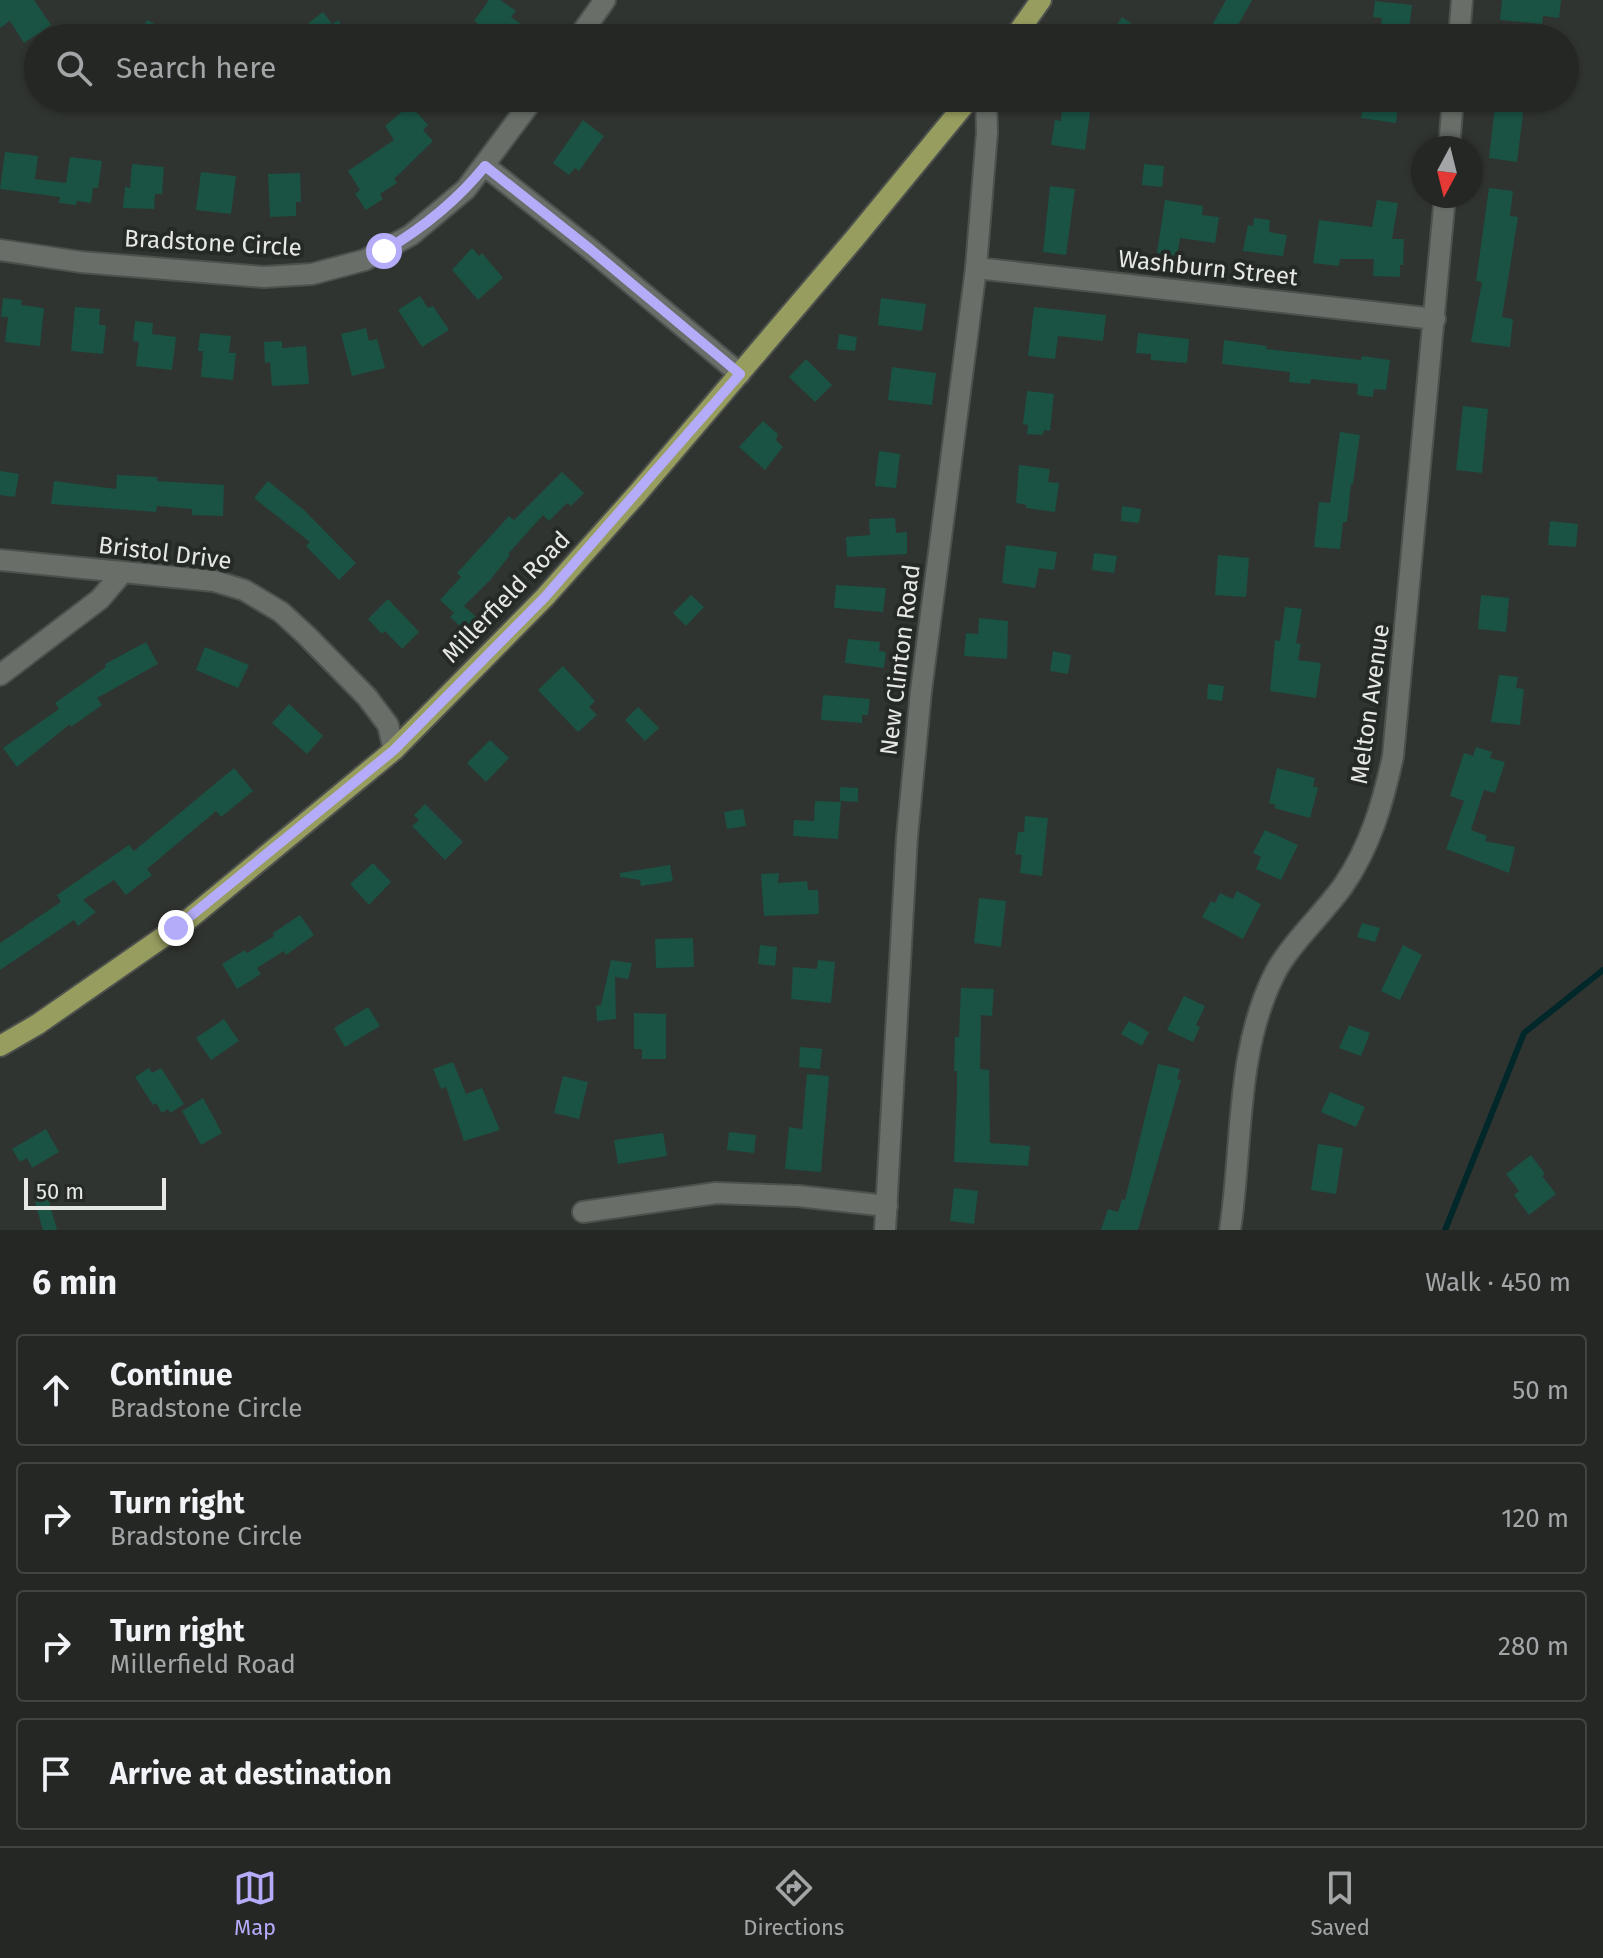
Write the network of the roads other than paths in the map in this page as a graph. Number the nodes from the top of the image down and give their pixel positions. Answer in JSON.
{"nodes":[{"id":1,"x":605,"y":0,"type":"edge"},
{"id":2,"x":1041,"y":0,"type":"edge"},
{"id":3,"x":1462,"y":0,"type":"edge"},
{"id":4,"x":588,"y":24,"type":"edge"},
{"id":5,"x":1024,"y":24,"type":"edge"},
{"id":6,"x":1460,"y":24,"type":"edge"},
{"id":7,"x":524,"y":112,"type":"edge"},
{"id":8,"x":958,"y":112,"type":"edge"},
{"id":9,"x":986,"y":112,"type":"edge"},
{"id":10,"x":1452,"y":112,"type":"edge"},
{"id":11,"x":1450,"y":136,"type":"edge"},
{"id":12,"x":485,"y":166,"type":"junction"},
{"id":13,"x":1444,"y":208,"type":"edge"},
{"id":14,"x":0,"y":250,"type":"edge"},
{"id":15,"x":976,"y":268,"type":"junction"},
{"id":16,"x":1435,"y":319,"type":"junction"},
{"id":17,"x":740,"y":374,"type":"junction"},
{"id":18,"x":0,"y":560,"type":"edge"},
{"id":19,"x":123,"y":572,"type":"junction"},
{"id":20,"x":0,"y":675,"type":"edge"},
{"id":21,"x":394,"y":750,"type":"junction"},
{"id":22,"x":0,"y":1046,"type":"edge"},
{"id":23,"x":887,"y":1206,"type":"junction"},
{"id":24,"x":583,"y":1212,"type":"dead end"},
{"id":25,"x":885,"y":1230,"type":"edge"},
{"id":26,"x":1230,"y":1230,"type":"edge"}],
"edges":[{"from":1,"to":4,"type":"street"},
{"from":2,"to":5,"type":"main road"},
{"from":3,"to":6,"type":"street"},
{"from":7,"to":12,"type":"street","name":"Bradstone Circle"},
{"from":8,"to":17,"type":"main road","name":"Millerfield Road"},
{"from":9,"to":15,"type":"street","name":"New Clinton Road"},
{"from":10,"to":11,"type":"street"},
{"from":12,"to":14,"type":"street","name":"Bradstone Circle"},
{"from":12,"to":17,"type":"street"},
{"from":13,"to":16,"type":"street","name":"Melton Avenue"},
{"from":15,"to":16,"type":"street","name":"Washburn Street"},
{"from":15,"to":23,"type":"street","name":"New Clinton Road"},
{"from":16,"to":26,"type":"street","name":"Melton Avenue"},
{"from":17,"to":21,"type":"main road","name":"Millerfield Road"},
{"from":18,"to":19,"type":"street","name":"Bristol Drive"},
{"from":19,"to":20,"type":"street"},
{"from":19,"to":21,"type":"street","name":"Bristol Drive"},
{"from":21,"to":22,"type":"main road","name":"Millerfield Road"},
{"from":23,"to":24,"type":"street"},
{"from":23,"to":25,"type":"street","name":"New Clinton Road"}]}
